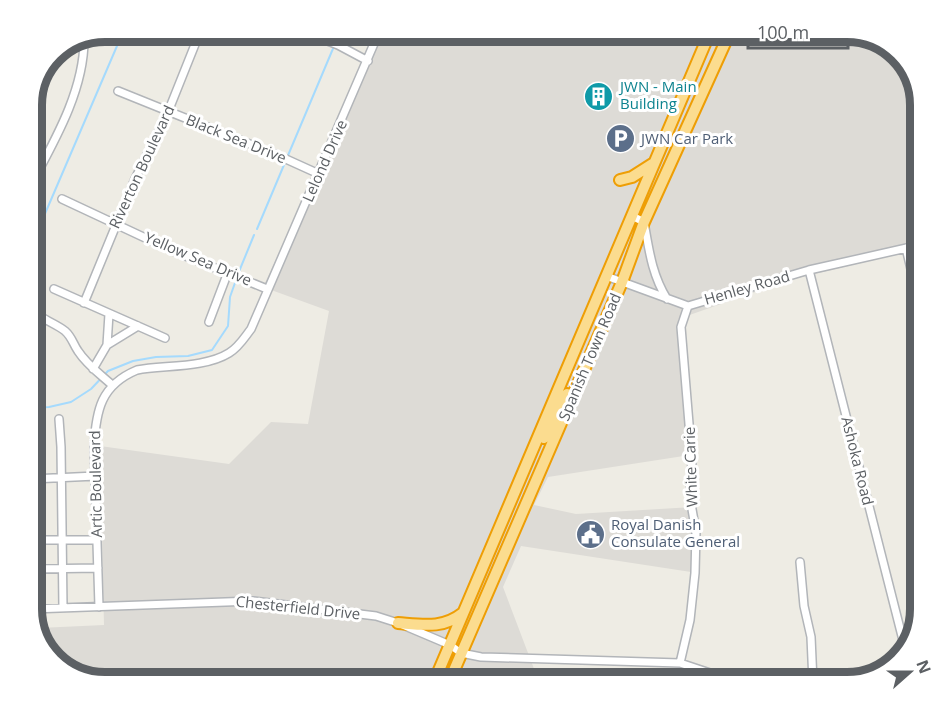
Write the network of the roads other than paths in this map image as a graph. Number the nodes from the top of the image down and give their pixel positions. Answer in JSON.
{"nodes":[{"id":1,"x":196,"y":42,"type":"edge"},
{"id":2,"x":331,"y":42,"type":"edge"},
{"id":3,"x":376,"y":42,"type":"edge"},
{"id":4,"x":706,"y":42,"type":"edge"},
{"id":5,"x":725,"y":42,"type":"edge"},
{"id":6,"x":84,"y":45,"type":"edge"},
{"id":7,"x":368,"y":61,"type":"junction"},
{"id":8,"x":118,"y":92,"type":"dead end"},
{"id":9,"x":168,"y":112,"type":"junction"},
{"id":10,"x":655,"y":162,"type":"junction"},
{"id":11,"x":42,"y":164,"type":"edge"},
{"id":12,"x":319,"y":174,"type":"junction"},
{"id":13,"x":620,"y":180,"type":"dead end"},
{"id":14,"x":62,"y":200,"type":"dead end"},
{"id":15,"x":632,"y":216,"type":"junction"},
{"id":16,"x":644,"y":222,"type":"junction"},
{"id":17,"x":116,"y":224,"type":"junction"},
{"id":18,"x":910,"y":247,"type":"edge"},
{"id":19,"x":906,"y":248,"type":"junction"},
{"id":20,"x":910,"y":264,"type":"edge"},
{"id":21,"x":809,"y":270,"type":"junction"},
{"id":22,"x":228,"y":272,"type":"junction"},
{"id":23,"x":606,"y":276,"type":"junction"},
{"id":24,"x":622,"y":282,"type":"junction"},
{"id":25,"x":267,"y":289,"type":"junction"},
{"id":26,"x":54,"y":290,"type":"dead end"},
{"id":27,"x":667,"y":299,"type":"junction"},
{"id":28,"x":84,"y":303,"type":"junction"},
{"id":29,"x":687,"y":306,"type":"junction"},
{"id":30,"x":110,"y":314,"type":"junction"},
{"id":31,"x":42,"y":318,"type":"edge"},
{"id":32,"x":209,"y":322,"type":"dead end"},
{"id":33,"x":138,"y":326,"type":"junction"},
{"id":34,"x":165,"y":338,"type":"dead end"},
{"id":35,"x":107,"y":345,"type":"junction"},
{"id":36,"x":96,"y":371,"type":"junction"},
{"id":37,"x":110,"y":383,"type":"junction"},
{"id":38,"x":576,"y":389,"type":"junction"},
{"id":39,"x":59,"y":419,"type":"dead end"},
{"id":40,"x":96,"y":476,"type":"junction"},
{"id":41,"x":61,"y":478,"type":"junction"},
{"id":42,"x":42,"y":479,"type":"edge"},
{"id":43,"x":518,"y":482,"type":"junction"},
{"id":44,"x":62,"y":539,"type":"junction"},
{"id":45,"x":42,"y":540,"type":"edge"},
{"id":46,"x":97,"y":540,"type":"junction"},
{"id":47,"x":800,"y":562,"type":"dead end"},
{"id":48,"x":63,"y":568,"type":"junction"},
{"id":49,"x":98,"y":568,"type":"junction"},
{"id":50,"x":42,"y":569,"type":"edge"},
{"id":51,"x":99,"y":607,"type":"junction"},
{"id":52,"x":63,"y":608,"type":"junction"},
{"id":53,"x":42,"y":609,"type":"edge"},
{"id":54,"x":465,"y":611,"type":"junction"},
{"id":55,"x":398,"y":623,"type":"junction"},
{"id":56,"x":903,"y":639,"type":"edge"},
{"id":57,"x":450,"y":645,"type":"junction"},
{"id":58,"x":461,"y":652,"type":"junction"},
{"id":59,"x":680,"y":663,"type":"junction"},
{"id":60,"x":438,"y":672,"type":"edge"},
{"id":61,"x":453,"y":672,"type":"edge"},
{"id":62,"x":707,"y":672,"type":"edge"},
{"id":63,"x":813,"y":672,"type":"edge"}],
"edges":[{"from":1,"to":9,"type":"street","name":"Riverton Boulevard"},
{"from":2,"to":7,"type":"street"},
{"from":3,"to":7,"type":"street","name":"Lelond Drive"},
{"from":4,"to":10,"type":"highway","name":"Spanish Town Road"},
{"from":5,"to":16,"type":"highway","name":"Spanish Town Road"},
{"from":6,"to":11,"type":"street"},
{"from":7,"to":12,"type":"street","name":"Lelond Drive"},
{"from":8,"to":9,"type":"street","name":"Black Sea Drive"},
{"from":9,"to":12,"type":"street","name":"Black Sea Drive"},
{"from":9,"to":17,"type":"street","name":"Riverton Boulevard"},
{"from":10,"to":13,"type":"highway"},
{"from":10,"to":15,"type":"highway","name":"Spanish Town Road"},
{"from":12,"to":25,"type":"street","name":"Lelond Drive"},
{"from":14,"to":17,"type":"street","name":"Yellow Sea Drive"},
{"from":15,"to":16,"type":"street"},
{"from":15,"to":23,"type":"highway","name":"Spanish Town Road"},
{"from":16,"to":24,"type":"highway","name":"Spanish Town Road"},
{"from":16,"to":27,"type":"street"},
{"from":17,"to":22,"type":"street","name":"Yellow Sea Drive"},
{"from":17,"to":28,"type":"street","name":"Riverton Boulevard"},
{"from":18,"to":19,"type":"street","name":"Henley Road"},
{"from":19,"to":20,"type":"street"},
{"from":19,"to":21,"type":"street","name":"Henley Road"},
{"from":21,"to":29,"type":"street","name":"Henley Road"},
{"from":21,"to":56,"type":"street","name":"Ashoka Road"},
{"from":22,"to":25,"type":"street","name":"Yellow Sea Drive"},
{"from":22,"to":32,"type":"street"},
{"from":23,"to":24,"type":"street","name":"Henley Road"},
{"from":23,"to":43,"type":"highway","name":"Spanish Town Road"},
{"from":24,"to":27,"type":"street","name":"Henley Road"},
{"from":24,"to":38,"type":"highway","name":"Spanish Town Road"},
{"from":25,"to":37,"type":"street"},
{"from":26,"to":28,"type":"street"},
{"from":27,"to":29,"type":"street","name":"Henley Road"},
{"from":28,"to":30,"type":"street"},
{"from":29,"to":59,"type":"street","name":"White Carie"},
{"from":30,"to":33,"type":"street"},
{"from":30,"to":35,"type":"street"},
{"from":31,"to":36,"type":"street"},
{"from":33,"to":34,"type":"street"},
{"from":33,"to":35,"type":"street"},
{"from":35,"to":36,"type":"street"},
{"from":36,"to":37,"type":"street"},
{"from":37,"to":40,"type":"street","name":"Artic Boulevard"},
{"from":38,"to":43,"type":"highway"},
{"from":38,"to":58,"type":"highway","name":"Spanish Town Road"},
{"from":39,"to":41,"type":"street"},
{"from":40,"to":41,"type":"street"},
{"from":40,"to":46,"type":"street","name":"Artic Boulevard"},
{"from":41,"to":42,"type":"street"},
{"from":41,"to":44,"type":"street"},
{"from":43,"to":54,"type":"highway","name":"Spanish Town Road"},
{"from":44,"to":45,"type":"street"},
{"from":44,"to":46,"type":"street"},
{"from":44,"to":48,"type":"street"},
{"from":46,"to":49,"type":"street","name":"Artic Boulevard"},
{"from":47,"to":63,"type":"street"},
{"from":48,"to":49,"type":"street"},
{"from":48,"to":50,"type":"street"},
{"from":48,"to":52,"type":"street"},
{"from":49,"to":51,"type":"street","name":"Artic Boulevard"},
{"from":51,"to":52,"type":"street","name":"Chesterfield Drive"},
{"from":51,"to":55,"type":"street","name":"Chesterfield Drive"},
{"from":52,"to":53,"type":"street","name":"Chesterfield Drive"},
{"from":54,"to":55,"type":"highway"},
{"from":54,"to":57,"type":"highway","name":"Spanish Town Road"},
{"from":55,"to":57,"type":"street","name":"Chesterfield Drive"},
{"from":57,"to":58,"type":"street","name":"Chesterfield Drive"},
{"from":57,"to":60,"type":"highway","name":"Spanish Town Road"},
{"from":58,"to":59,"type":"street"},
{"from":58,"to":61,"type":"highway","name":"Spanish Town Road"},
{"from":59,"to":62,"type":"street"}]}
